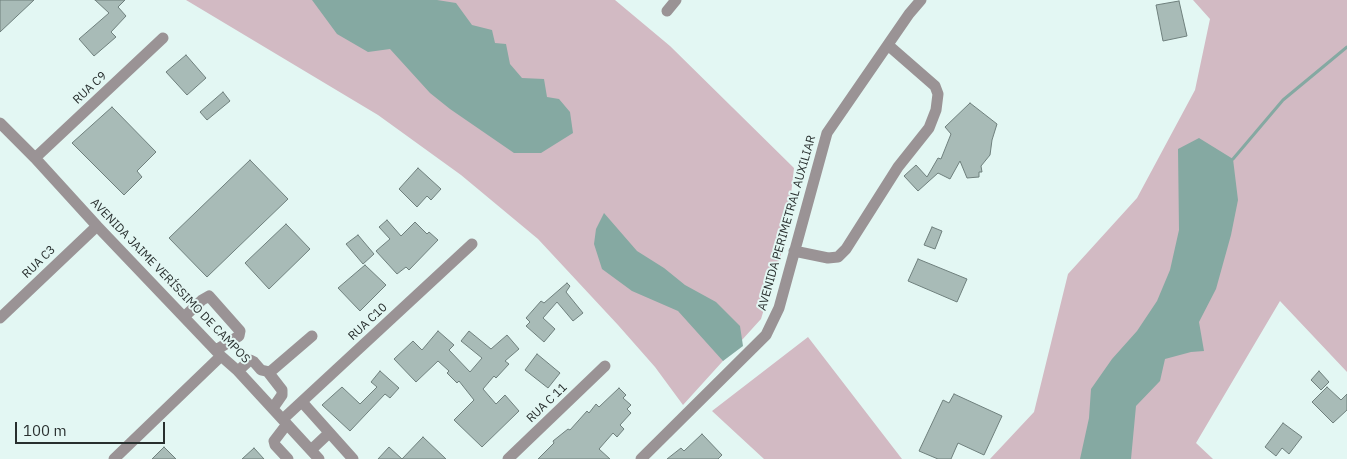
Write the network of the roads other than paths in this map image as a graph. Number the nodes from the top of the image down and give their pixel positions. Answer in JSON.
{"nodes":[{"id":1,"x":676,"y":0,"type":"edge"},
{"id":2,"x":921,"y":0,"type":"edge"},
{"id":3,"x":667,"y":11,"type":"dead end"},
{"id":4,"x":163,"y":38,"type":"dead end"},
{"id":5,"x":888,"y":45,"type":"junction"},
{"id":6,"x":0,"y":123,"type":"edge"},
{"id":7,"x":35,"y":158,"type":"junction"},
{"id":8,"x":97,"y":226,"type":"junction"},
{"id":9,"x":472,"y":244,"type":"dead end"},
{"id":10,"x":794,"y":251,"type":"junction"},
{"id":11,"x":184,"y":317,"type":"junction"},
{"id":12,"x":0,"y":318,"type":"edge"},
{"id":13,"x":312,"y":336,"type":"dead end"},
{"id":14,"x":219,"y":353,"type":"junction"},
{"id":15,"x":605,"y":366,"type":"dead end"},
{"id":16,"x":238,"y":371,"type":"junction"},
{"id":17,"x":268,"y":372,"type":"junction"},
{"id":18,"x":302,"y":402,"type":"junction"},
{"id":19,"x":273,"y":408,"type":"junction"},
{"id":20,"x":285,"y":421,"type":"junction"},
{"id":21,"x":329,"y":433,"type":"junction"},
{"id":22,"x":311,"y":450,"type":"junction"},
{"id":23,"x":348,"y":457,"type":"edge"},
{"id":24,"x":114,"y":459,"type":"edge"},
{"id":25,"x":288,"y":459,"type":"edge"},
{"id":26,"x":319,"y":459,"type":"edge"},
{"id":27,"x":508,"y":459,"type":"edge"},
{"id":28,"x":641,"y":459,"type":"edge"}],
"edges":[{"from":1,"to":3,"type":"street"},
{"from":2,"to":5,"type":"street","name":"AVENIDA PERIMETRAL AUXILIAR"},
{"from":4,"to":7,"type":"street","name":"RUA C9"},
{"from":5,"to":10,"type":"street","name":"AVENIDA PERIMETRAL AUXILIAR"},
{"from":5,"to":10,"type":"street"},
{"from":6,"to":7,"type":"street","name":"AVENIDA JAIME VERÍSSIMO DE CAMPOS"},
{"from":7,"to":8,"type":"street","name":"AVENIDA JAIME VERÍSSIMO DE CAMPOS"},
{"from":8,"to":11,"type":"street","name":"AVENIDA JAIME VERÍSSIMO DE CAMPOS"},
{"from":8,"to":12,"type":"street","name":"RUA C3"},
{"from":9,"to":18,"type":"street","name":"RUA C10"},
{"from":10,"to":28,"type":"street","name":"AVENIDA PERIMETRAL AUXILIAR"},
{"from":11,"to":14,"type":"street","name":"AVENIDA JAIME VERÍSSIMO DE CAMPOS"},
{"from":11,"to":14,"type":"street"},
{"from":13,"to":17,"type":"street"},
{"from":14,"to":16,"type":"street","name":"AVENIDA JAIME VERÍSSIMO DE CAMPOS"},
{"from":14,"to":24,"type":"street"},
{"from":15,"to":27,"type":"street","name":"RUA C 11"},
{"from":16,"to":17,"type":"street"},
{"from":16,"to":19,"type":"street","name":"AVENIDA JAIME VERÍSSIMO DE CAMPOS"},
{"from":17,"to":19,"type":"street"},
{"from":18,"to":20,"type":"street","name":"RUA C10"},
{"from":18,"to":21,"type":"street"},
{"from":19,"to":20,"type":"street","name":"AVENIDA JAIME VERÍSSIMO DE CAMPOS"},
{"from":20,"to":22,"type":"street","name":"AVENIDA JAIME VERÍSSIMO DE CAMPOS"},
{"from":20,"to":25,"type":"street","name":"RUA C10"},
{"from":21,"to":22,"type":"street"},
{"from":21,"to":23,"type":"street"},
{"from":22,"to":26,"type":"street","name":"AVENIDA JAIME VERÍSSIMO DE CAMPOS"}]}
